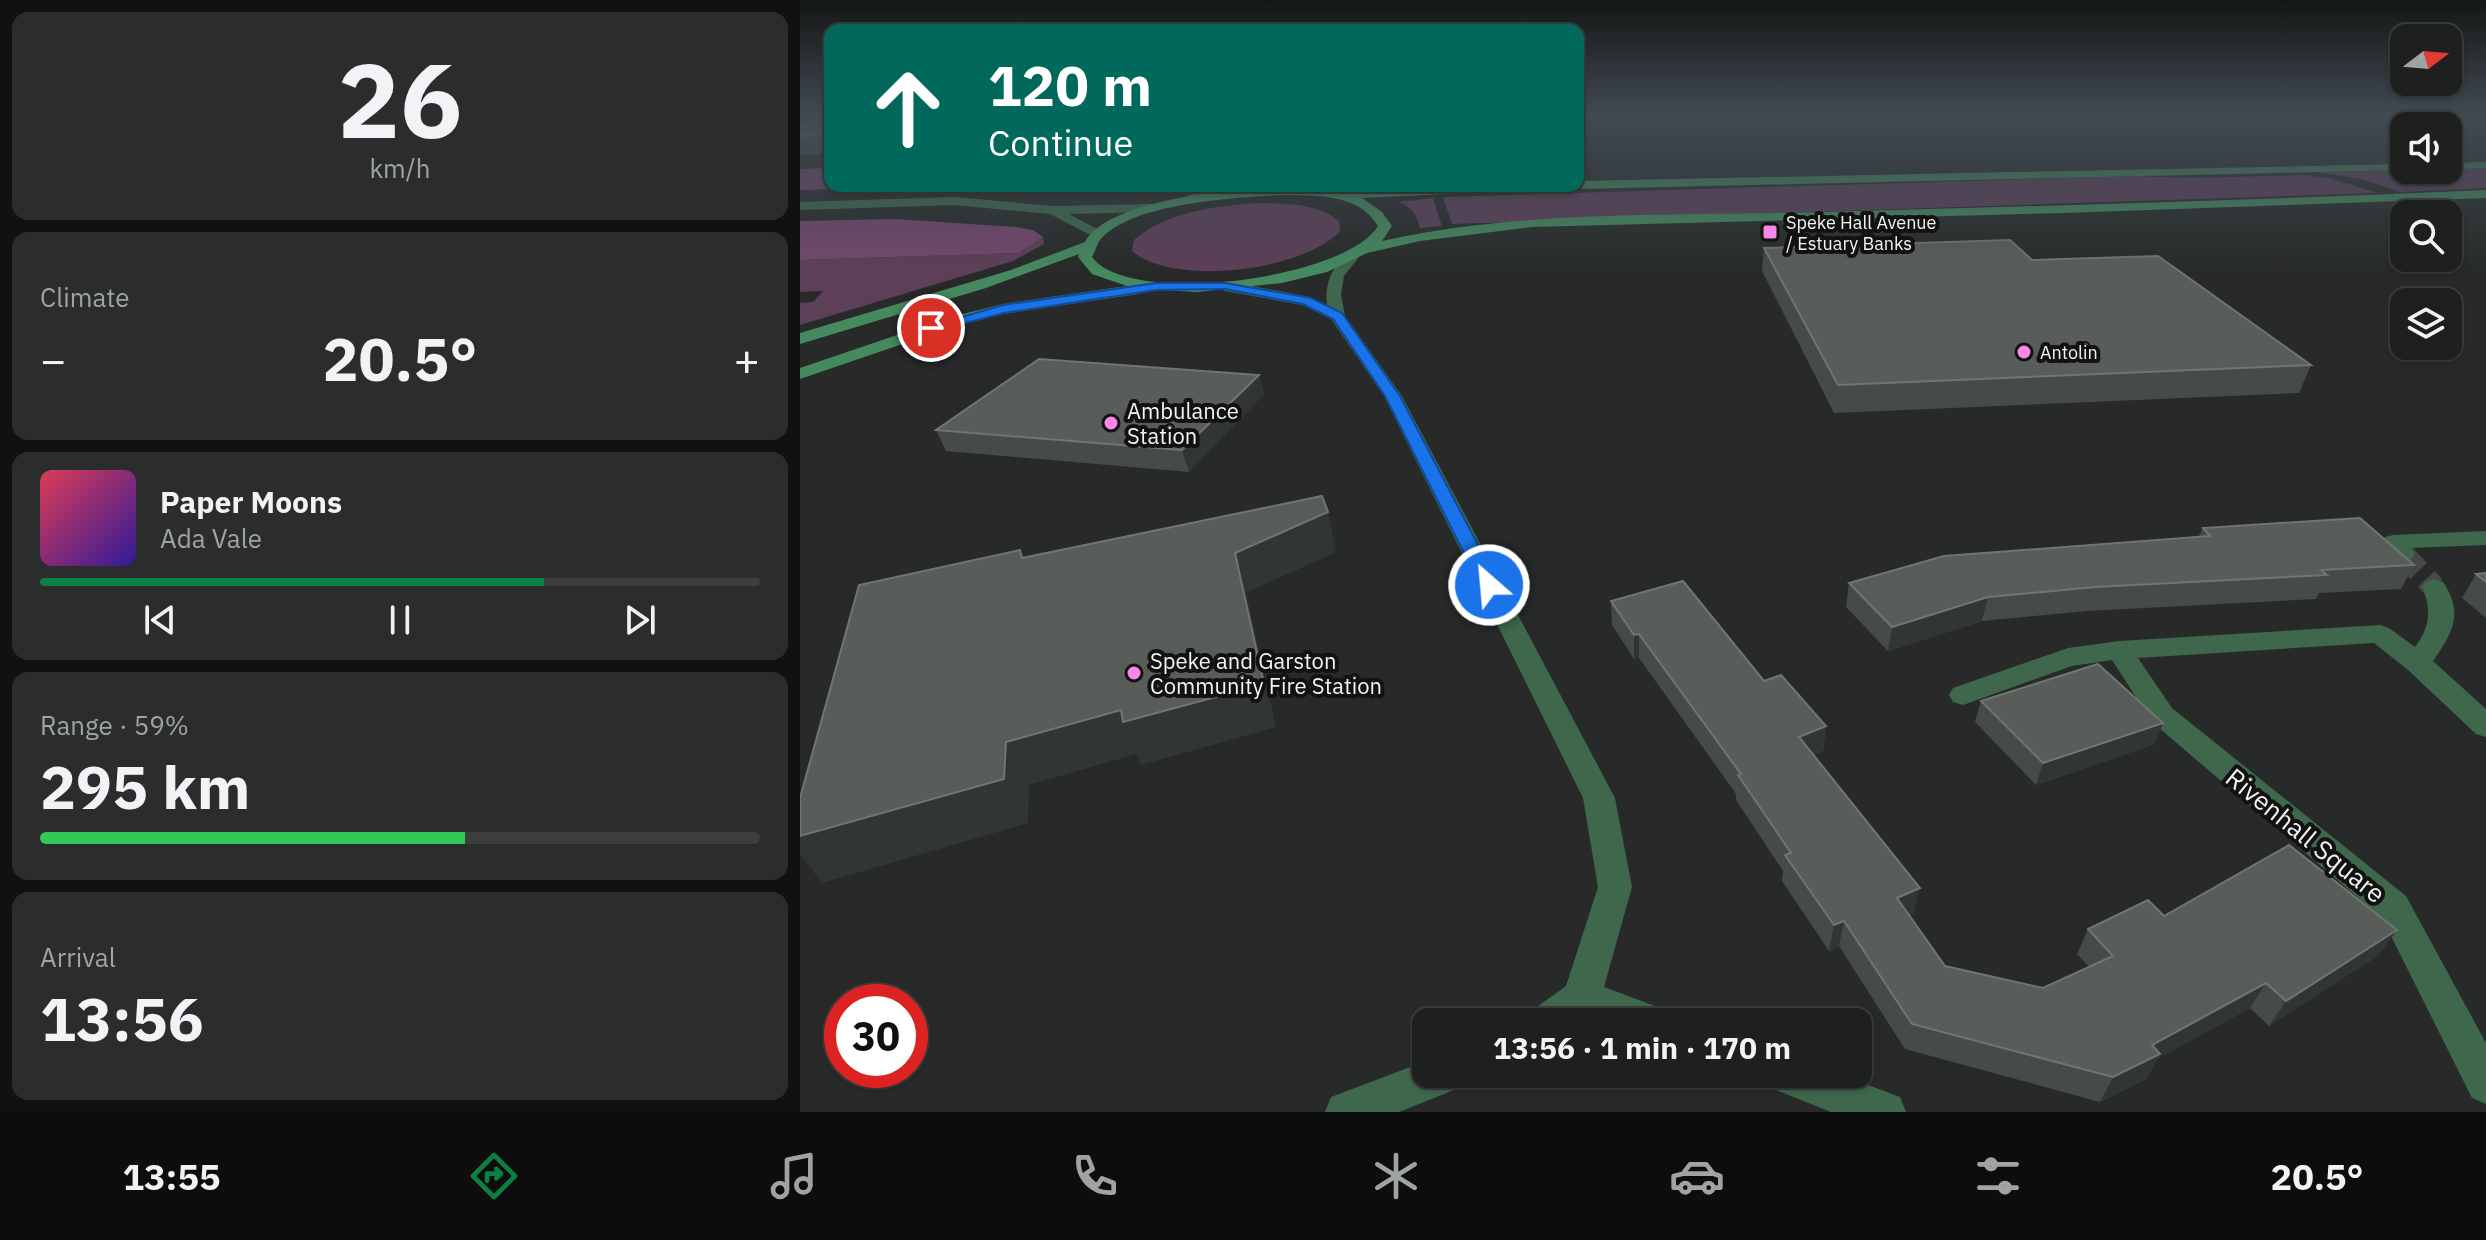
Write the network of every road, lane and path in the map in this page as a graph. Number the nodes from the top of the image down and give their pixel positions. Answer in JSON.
{"nodes":[{"id":1,"x":2363,"y":168,"type":"edge"},
{"id":2,"x":1584,"y":185,"type":"edge"},
{"id":3,"x":1205,"y":192,"type":"edge"},
{"id":4,"x":1322,"y":192,"type":"edge"},
{"id":5,"x":1431,"y":192,"type":"edge"},
{"id":6,"x":1327,"y":194,"type":"junction"},
{"id":7,"x":2486,"y":194,"type":"edge"},
{"id":8,"x":1182,"y":201,"type":"junction"},
{"id":9,"x":800,"y":206,"type":"edge"},
{"id":10,"x":1153,"y":208,"type":"junction"},
{"id":11,"x":1053,"y":210,"type":"junction"},
{"id":12,"x":1091,"y":240,"type":"junction"},
{"id":13,"x":1359,"y":253,"type":"junction"},
{"id":14,"x":1156,"y":286,"type":"junction"},
{"id":15,"x":1225,"y":286,"type":"junction"},
{"id":16,"x":1337,"y":316,"type":"junction"},
{"id":17,"x":800,"y":339,"type":"edge"},
{"id":18,"x":800,"y":374,"type":"edge"},
{"id":19,"x":2486,"y":538,"type":"edge"},
{"id":20,"x":2403,"y":554,"type":"edge"},
{"id":21,"x":2434,"y":587,"type":"tunnel mouth"},
{"id":22,"x":2119,"y":650,"type":"junction"},
{"id":23,"x":2418,"y":663,"type":"junction"},
{"id":24,"x":1963,"y":695,"type":"dead end"},
{"id":25,"x":2486,"y":726,"type":"edge"},
{"id":26,"x":1582,"y":997,"type":"junction"},
{"id":27,"x":1567,"y":1008,"type":"edge"},
{"id":28,"x":1611,"y":1008,"type":"edge"},
{"id":29,"x":2486,"y":1084,"type":"edge"},
{"id":30,"x":1412,"y":1087,"type":"edge"},
{"id":31,"x":1822,"y":1088,"type":"edge"},
{"id":32,"x":1346,"y":1112,"type":"edge"},
{"id":33,"x":1885,"y":1112,"type":"edge"}],
"edges":[{"from":1,"to":2,"type":"street"},
{"from":3,"to":8,"type":"street"},
{"from":4,"to":6,"type":"street"},
{"from":5,"to":6,"type":"street"},
{"from":6,"to":8,"type":"street"},
{"from":6,"to":13,"type":"street"},
{"from":7,"to":13,"type":"street"},
{"from":8,"to":10,"type":"street"},
{"from":9,"to":11,"type":"street"},
{"from":10,"to":11,"type":"street"},
{"from":10,"to":12,"type":"street"},
{"from":11,"to":12,"type":"street"},
{"from":12,"to":14,"type":"street"},
{"from":12,"to":17,"type":"street"},
{"from":13,"to":15,"type":"street"},
{"from":13,"to":16,"type":"street"},
{"from":14,"to":15,"type":"street"},
{"from":14,"to":18,"type":"street"},
{"from":15,"to":16,"type":"street"},
{"from":16,"to":26,"type":"street"},
{"from":19,"to":20,"type":"street"},
{"from":21,"to":23,"type":"street"},
{"from":22,"to":23,"type":"street"},
{"from":22,"to":24,"type":"street"},
{"from":22,"to":29,"type":"street","name":"Rivenhall Square"},
{"from":23,"to":25,"type":"street"},
{"from":26,"to":27,"type":"street"},
{"from":26,"to":28,"type":"street"},
{"from":30,"to":32,"type":"street"},
{"from":31,"to":33,"type":"street"}]}
